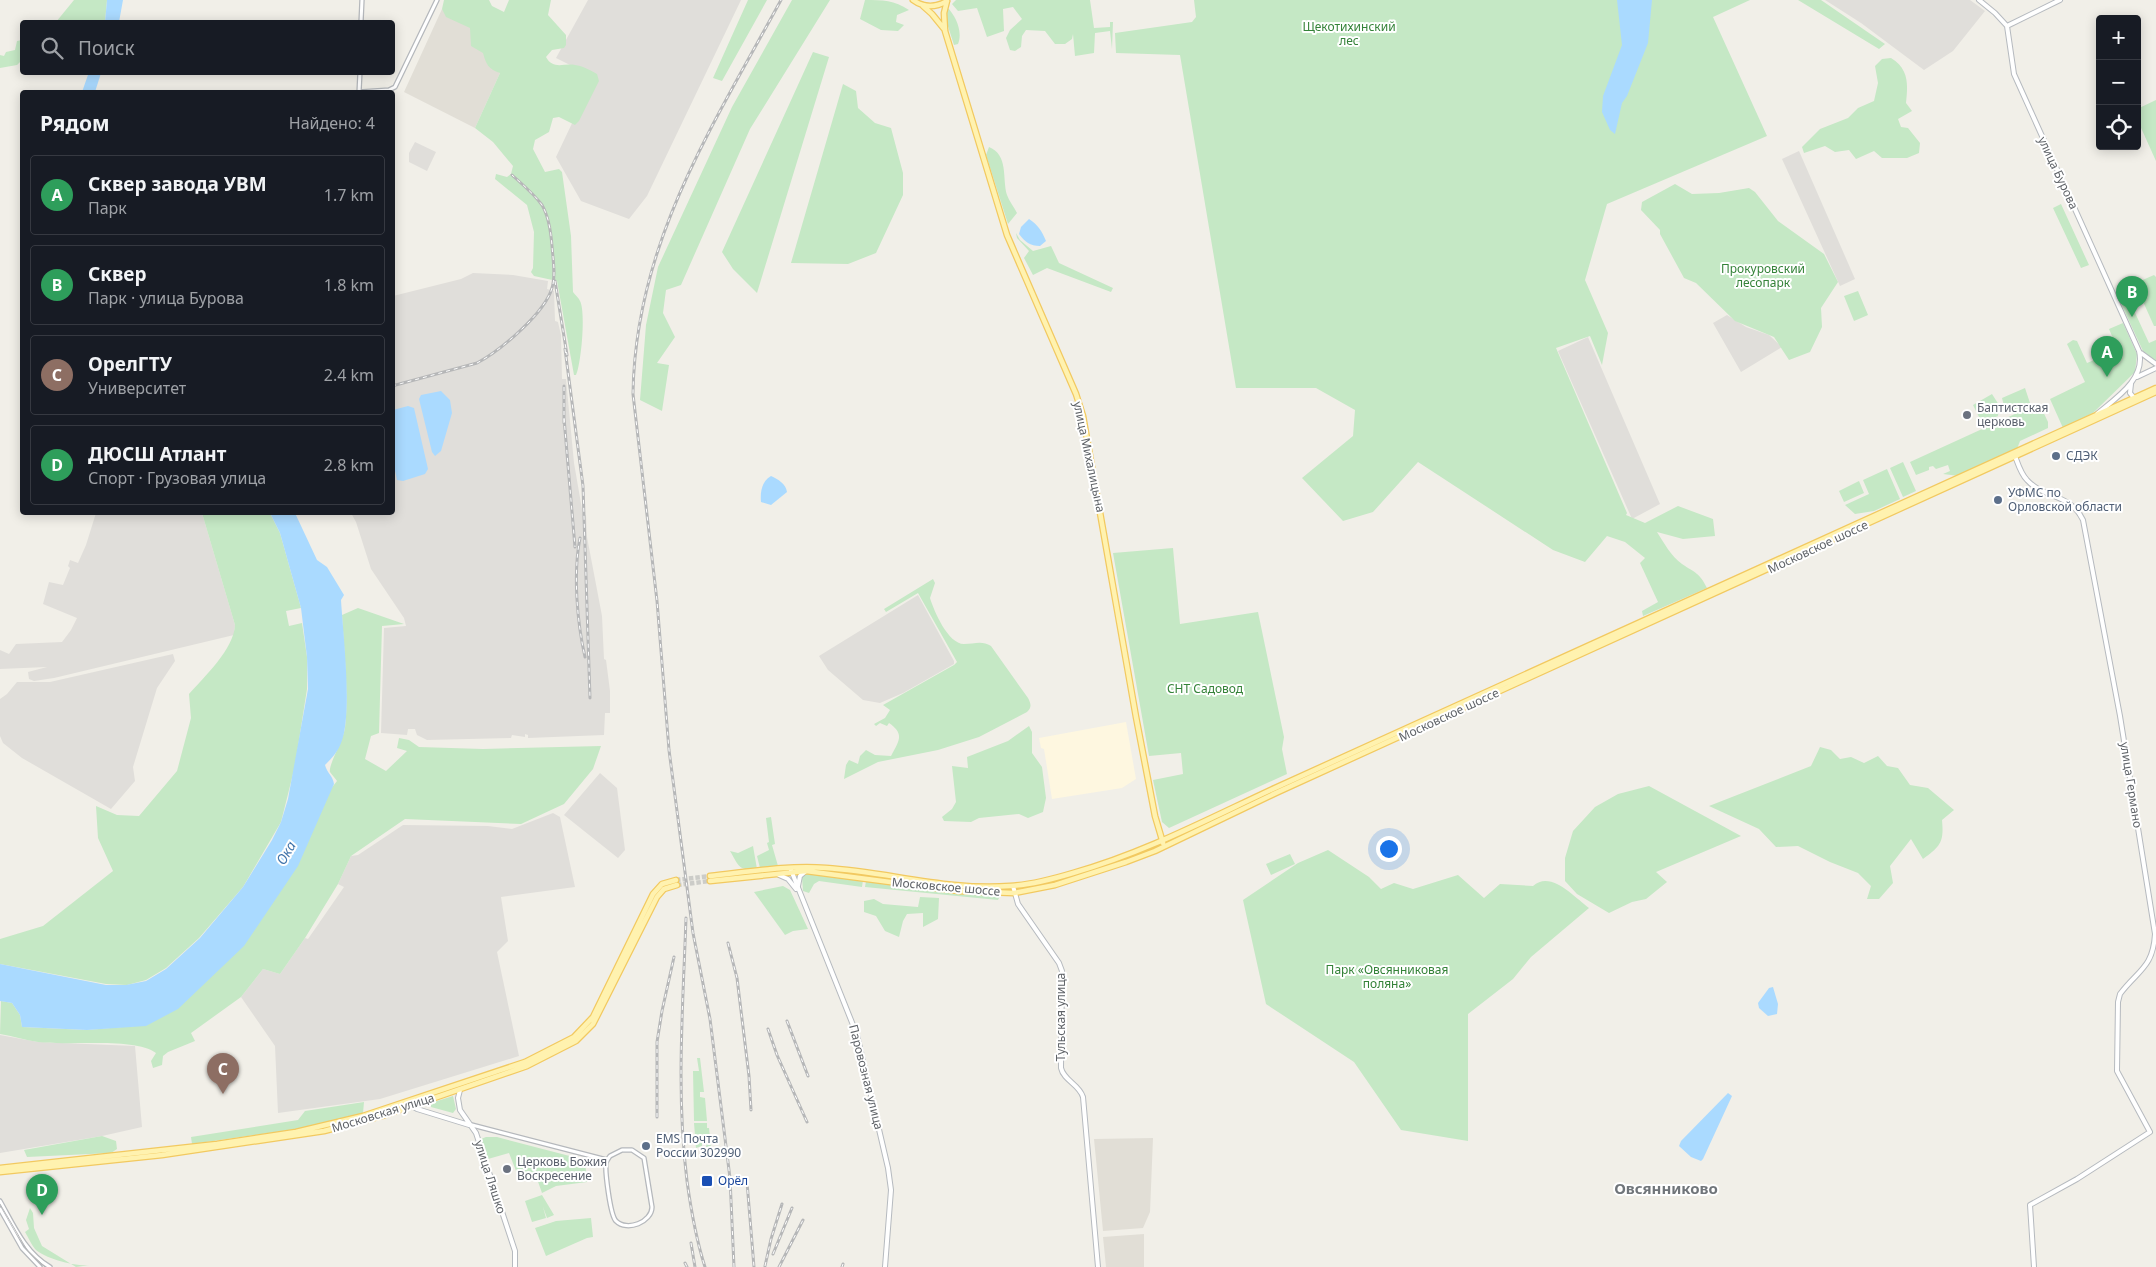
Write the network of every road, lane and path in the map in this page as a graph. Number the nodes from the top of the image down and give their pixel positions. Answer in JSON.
{"nodes":[{"id":1,"x":362,"y":0,"type":"edge"},
{"id":2,"x":437,"y":0,"type":"edge"},
{"id":3,"x":914,"y":0,"type":"edge"},
{"id":4,"x":1979,"y":0,"type":"edge"},
{"id":5,"x":2060,"y":0,"type":"edge"},
{"id":6,"x":947,"y":1,"type":"edge"},
{"id":7,"x":922,"y":5,"type":"junction"},
{"id":8,"x":361,"y":20,"type":"edge"},
{"id":9,"x":2006,"y":26,"type":"junction"},
{"id":10,"x":945,"y":30,"type":"junction"},
{"id":11,"x":360,"y":75,"type":"edge"},
{"id":12,"x":359,"y":90,"type":"edge"},
{"id":13,"x":389,"y":90,"type":"edge"},
{"id":14,"x":2139,"y":351,"type":"junction"},
{"id":15,"x":2156,"y":364,"type":"edge"},
{"id":16,"x":2156,"y":368,"type":"edge"},
{"id":17,"x":2136,"y":377,"type":"junction"},
{"id":18,"x":2131,"y":384,"type":"junction"},
{"id":19,"x":2156,"y":388,"type":"edge"},
{"id":20,"x":2156,"y":392,"type":"edge"},
{"id":21,"x":2136,"y":399,"type":"junction"},
{"id":22,"x":2095,"y":415,"type":"junction"},
{"id":23,"x":2014,"y":454,"type":"junction"},
{"id":24,"x":1162,"y":841,"type":"junction"},
{"id":25,"x":1164,"y":847,"type":"junction"},
{"id":26,"x":791,"y":870,"type":"junction"},
{"id":27,"x":806,"y":872,"type":"junction"},
{"id":28,"x":774,"y":874,"type":"junction"},
{"id":29,"x":677,"y":883,"type":"tunnel mouth"},
{"id":30,"x":667,"y":885,"type":"junction"},
{"id":31,"x":1013,"y":886,"type":"junction"},
{"id":32,"x":1014,"y":892,"type":"junction"},
{"id":33,"x":799,"y":893,"type":"junction"},
{"id":34,"x":460,"y":1090,"type":"junction"},
{"id":35,"x":410,"y":1104,"type":"junction"},
{"id":36,"x":472,"y":1125,"type":"junction"},
{"id":37,"x":218,"y":1146,"type":"junction"},
{"id":38,"x":607,"y":1160,"type":"junction"},
{"id":39,"x":0,"y":1168,"type":"edge"},
{"id":40,"x":0,"y":1172,"type":"edge"},
{"id":41,"x":0,"y":1201,"type":"edge"},
{"id":42,"x":0,"y":1210,"type":"edge"},
{"id":43,"x":40,"y":1267,"type":"edge"},
{"id":44,"x":50,"y":1267,"type":"edge"},
{"id":45,"x":515,"y":1267,"type":"edge"},
{"id":46,"x":885,"y":1267,"type":"edge"},
{"id":47,"x":1098,"y":1267,"type":"edge"},
{"id":48,"x":2034,"y":1267,"type":"edge"}],
"edges":[{"from":1,"to":8,"type":"street"},
{"from":2,"to":13,"type":"street"},
{"from":3,"to":7,"type":"main road","name":"улица Михалицына"},
{"from":4,"to":9,"type":"main road"},
{"from":5,"to":9,"type":"main road"},
{"from":6,"to":7,"type":"main road"},
{"from":6,"to":10,"type":"main road","name":"улица Михалицына"},
{"from":7,"to":10,"type":"main road","name":"улица Михалицына"},
{"from":9,"to":14,"type":"main road","name":"улица Бурова"},
{"from":10,"to":24,"type":"main road","name":"улица Михалицына"},
{"from":11,"to":12,"type":"street"},
{"from":14,"to":15,"type":"main road"},
{"from":14,"to":17,"type":"main road"},
{"from":16,"to":17,"type":"main road"},
{"from":17,"to":18,"type":"main road"},
{"from":18,"to":21,"type":"main road"},
{"from":18,"to":22,"type":"main road"},
{"from":19,"to":21,"type":"main road","name":"Московское шоссе"},
{"from":20,"to":21,"type":"main road","name":"Московское шоссе"},
{"from":21,"to":22,"type":"main road","name":"Московское шоссе"},
{"from":21,"to":23,"type":"main road","name":"Московское шоссе"},
{"from":22,"to":23,"type":"main road","name":"Московское шоссе"},
{"from":23,"to":24,"type":"main road","name":"Московское шоссе"},
{"from":23,"to":25,"type":"main road","name":"Московское шоссе"},
{"from":23,"to":48,"type":"main road","name":"улица Германо"},
{"from":24,"to":25,"type":"main road","name":"улица Михалицына"},
{"from":24,"to":31,"type":"main road","name":"Московское шоссе"},
{"from":25,"to":32,"type":"main road","name":"Московское шоссе"},
{"from":26,"to":27,"type":"main road","name":"Московское шоссе"},
{"from":26,"to":28,"type":"main road","name":"Московское шоссе"},
{"from":26,"to":28,"type":"main road","name":"Московское шоссе"},
{"from":26,"to":31,"type":"main road","name":"Московское шоссе"},
{"from":26,"to":33,"type":"main road","name":"Паровозная улица"},
{"from":27,"to":32,"type":"main road","name":"Московское шоссе"},
{"from":27,"to":33,"type":"main road"},
{"from":28,"to":33,"type":"main road"},
{"from":29,"to":30,"type":"main road"},
{"from":30,"to":34,"type":"main road","name":"Московская улица"},
{"from":30,"to":35,"type":"main road","name":"Московская улица"},
{"from":31,"to":32,"type":"main road","name":"Тульская улица"},
{"from":32,"to":47,"type":"main road","name":"Тульская улица"},
{"from":33,"to":46,"type":"main road","name":"Паровозная улица"},
{"from":34,"to":35,"type":"main road","name":"Московская улица"},
{"from":34,"to":36,"type":"main road","name":"улица Ляшко"},
{"from":35,"to":36,"type":"main road"},
{"from":35,"to":37,"type":"main road","name":"Московская улица"},
{"from":36,"to":38,"type":"street"},
{"from":36,"to":45,"type":"main road","name":"улица Ляшко"},
{"from":37,"to":39,"type":"main road","name":"Московская улица"},
{"from":37,"to":40,"type":"main road","name":"Московская улица"},
{"from":38,"to":38,"type":"street"},
{"from":41,"to":44,"type":"street"},
{"from":42,"to":43,"type":"street"}]}
